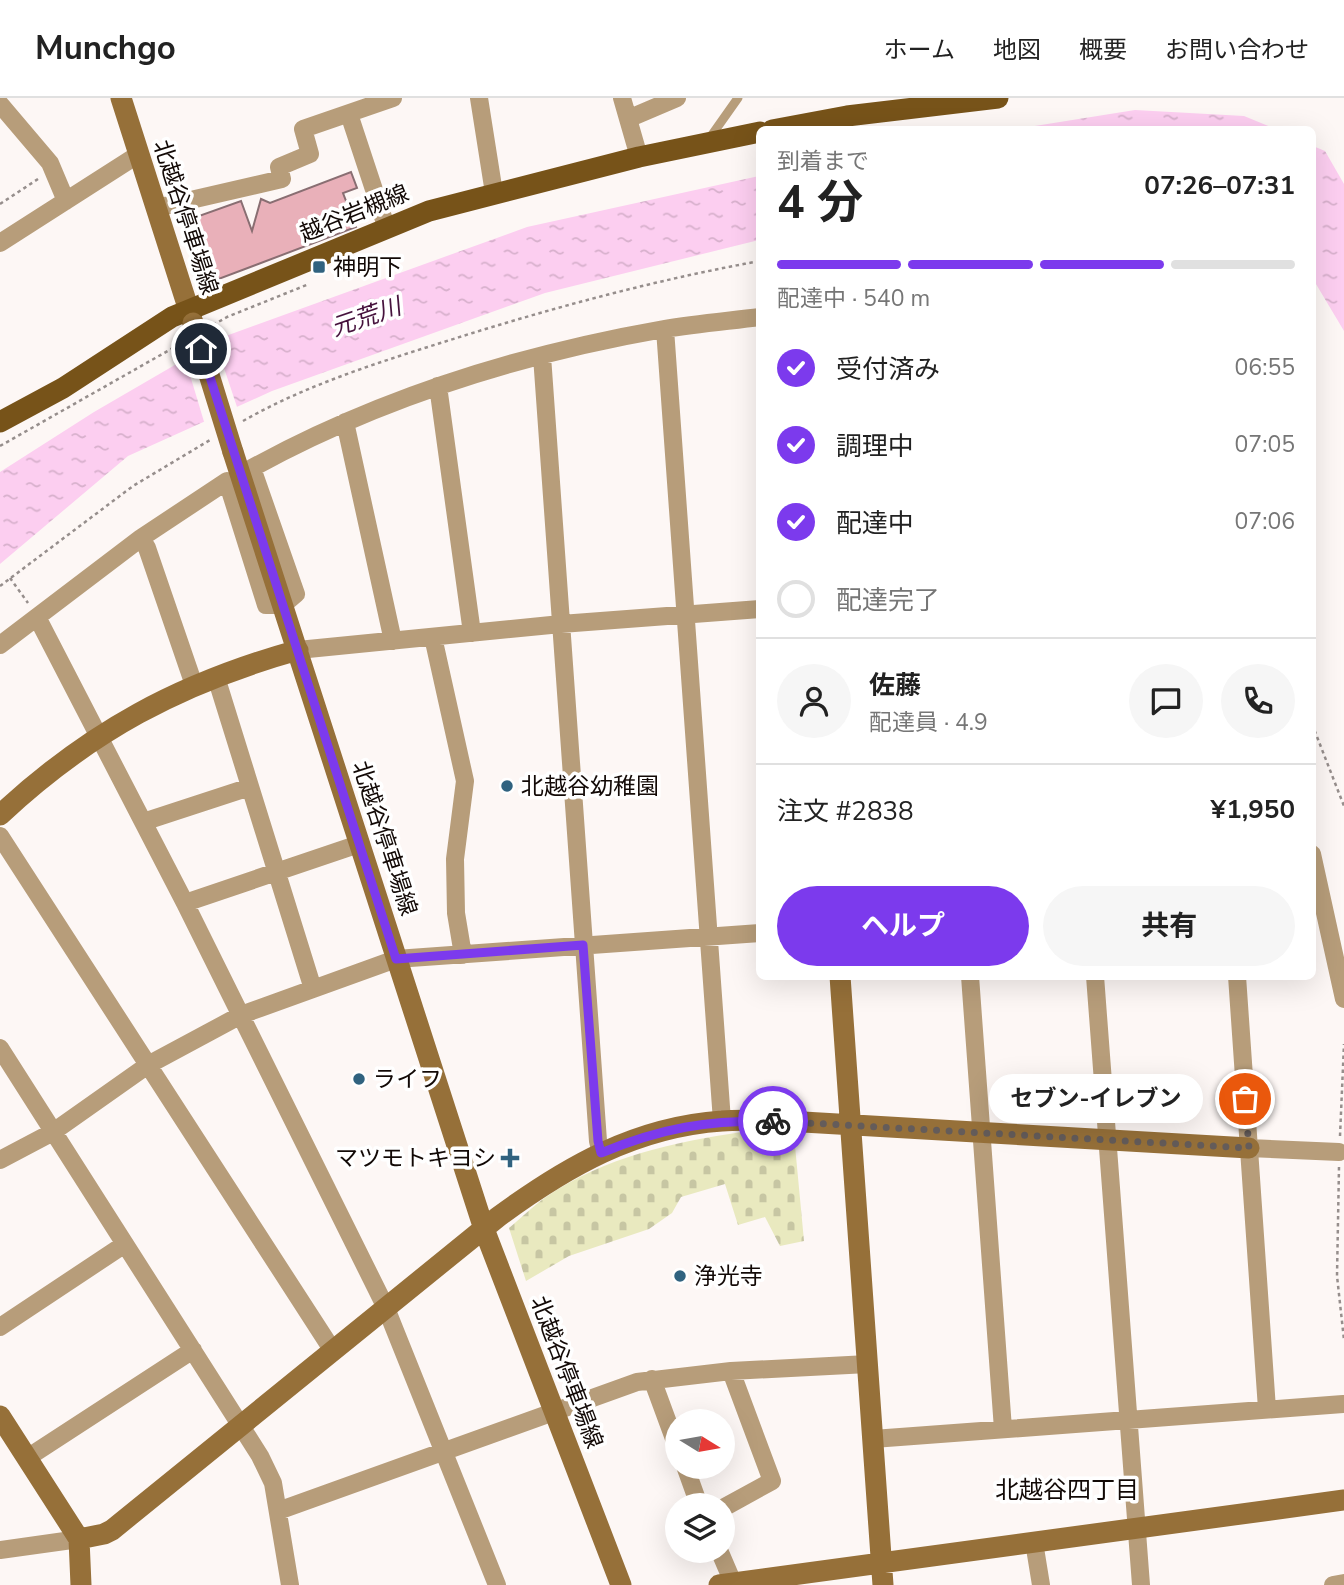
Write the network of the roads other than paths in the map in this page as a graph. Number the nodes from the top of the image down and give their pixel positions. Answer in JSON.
{"nodes":[{"id":1,"x":121,"y":98,"type":"edge"},
{"id":2,"x":393,"y":98,"type":"edge"},
{"id":3,"x":479,"y":98,"type":"edge"},
{"id":4,"x":622,"y":98,"type":"edge"},
{"id":5,"x":677,"y":98,"type":"edge"},
{"id":6,"x":738,"y":98,"type":"edge"},
{"id":7,"x":998,"y":98,"type":"edge"},
{"id":8,"x":917,"y":103,"type":"edge"},
{"id":9,"x":0,"y":104,"type":"edge"},
{"id":10,"x":349,"y":114,"type":"junction"},
{"id":11,"x":630,"y":118,"type":"junction"},
{"id":12,"x":793,"y":126,"type":"edge"},
{"id":13,"x":756,"y":133,"type":"edge"},
{"id":14,"x":705,"y":143,"type":"junction"},
{"id":15,"x":139,"y":154,"type":"junction"},
{"id":16,"x":639,"y":158,"type":"junction"},
{"id":17,"x":494,"y":193,"type":"junction"},
{"id":18,"x":66,"y":201,"type":"junction"},
{"id":19,"x":156,"y":208,"type":"junction"},
{"id":20,"x":387,"y":229,"type":"junction"},
{"id":21,"x":0,"y":243,"type":"edge"},
{"id":22,"x":756,"y":318,"type":"edge"},
{"id":23,"x":195,"y":321,"type":"junction"},
{"id":24,"x":664,"y":329,"type":"junction"},
{"id":25,"x":542,"y":356,"type":"junction"},
{"id":26,"x":438,"y":386,"type":"junction"},
{"id":27,"x":0,"y":422,"type":"edge"},
{"id":28,"x":345,"y":422,"type":"junction"},
{"id":29,"x":141,"y":538,"type":"junction"},
{"id":30,"x":283,"y":605,"type":"junction"},
{"id":31,"x":756,"y":609,"type":"edge"},
{"id":32,"x":33,"y":610,"type":"junction"},
{"id":33,"x":686,"y":614,"type":"junction"},
{"id":34,"x":561,"y":624,"type":"junction"},
{"id":35,"x":472,"y":633,"type":"junction"},
{"id":36,"x":433,"y":637,"type":"junction"},
{"id":37,"x":393,"y":641,"type":"junction"},
{"id":38,"x":0,"y":645,"type":"edge"},
{"id":39,"x":298,"y":650,"type":"junction"},
{"id":40,"x":216,"y":677,"type":"junction"},
{"id":41,"x":194,"y":685,"type":"junction"},
{"id":42,"x":98,"y":736,"type":"junction"},
{"id":43,"x":250,"y":787,"type":"junction"},
{"id":44,"x":0,"y":815,"type":"edge"},
{"id":45,"x":143,"y":822,"type":"junction"},
{"id":46,"x":0,"y":836,"type":"edge"},
{"id":47,"x":359,"y":844,"type":"junction"},
{"id":48,"x":277,"y":872,"type":"junction"},
{"id":49,"x":1318,"y":896,"type":"edge"},
{"id":50,"x":185,"y":903,"type":"junction"},
{"id":51,"x":756,"y":933,"type":"edge"},
{"id":52,"x":708,"y":936,"type":"junction"},
{"id":53,"x":583,"y":945,"type":"junction"},
{"id":54,"x":463,"y":956,"type":"junction"},
{"id":55,"x":396,"y":959,"type":"junction"},
{"id":56,"x":840,"y":980,"type":"edge"},
{"id":57,"x":970,"y":980,"type":"edge"},
{"id":58,"x":1095,"y":980,"type":"edge"},
{"id":59,"x":1237,"y":980,"type":"edge"},
{"id":60,"x":313,"y":989,"type":"junction"},
{"id":61,"x":1344,"y":999,"type":"edge"},
{"id":62,"x":241,"y":1015,"type":"junction"},
{"id":63,"x":0,"y":1048,"type":"edge"},
{"id":64,"x":148,"y":1065,"type":"junction"},
{"id":65,"x":722,"y":1121,"type":"junction"},
{"id":66,"x":851,"y":1125,"type":"junction"},
{"id":67,"x":52,"y":1132,"type":"junction"},
{"id":68,"x":981,"y":1133,"type":"junction"},
{"id":69,"x":1108,"y":1140,"type":"junction"},
{"id":70,"x":1249,"y":1148,"type":"junction"},
{"id":71,"x":1339,"y":1152,"type":"road end"},
{"id":72,"x":601,"y":1153,"type":"junction"},
{"id":73,"x":0,"y":1160,"type":"edge"},
{"id":74,"x":484,"y":1229,"type":"junction"},
{"id":75,"x":125,"y":1244,"type":"junction"},
{"id":76,"x":386,"y":1308,"type":"junction"},
{"id":77,"x":0,"y":1327,"type":"edge"},
{"id":78,"x":193,"y":1350,"type":"junction"},
{"id":79,"x":333,"y":1351,"type":"junction"},
{"id":80,"x":868,"y":1364,"type":"junction"},
{"id":81,"x":731,"y":1371,"type":"junction"},
{"id":82,"x":652,"y":1379,"type":"junction"},
{"id":83,"x":1343,"y":1404,"type":"edge"},
{"id":84,"x":1267,"y":1409,"type":"junction"},
{"id":85,"x":554,"y":1412,"type":"junction"},
{"id":86,"x":665,"y":1414,"type":"edge"},
{"id":87,"x":0,"y":1416,"type":"edge"},
{"id":88,"x":1128,"y":1420,"type":"junction"},
{"id":89,"x":242,"y":1426,"type":"junction"},
{"id":90,"x":1003,"y":1429,"type":"junction"},
{"id":91,"x":873,"y":1439,"type":"junction"},
{"id":92,"x":444,"y":1451,"type":"junction"},
{"id":93,"x":27,"y":1458,"type":"junction"},
{"id":94,"x":1344,"y":1500,"type":"edge"},
{"id":95,"x":735,"y":1501,"type":"edge"},
{"id":96,"x":278,"y":1510,"type":"junction"},
{"id":97,"x":1137,"y":1528,"type":"junction"},
{"id":98,"x":79,"y":1539,"type":"junction"},
{"id":99,"x":1034,"y":1542,"type":"junction"},
{"id":100,"x":0,"y":1550,"type":"edge"},
{"id":101,"x":882,"y":1562,"type":"junction"},
{"id":102,"x":723,"y":1563,"type":"edge"},
{"id":103,"x":1344,"y":1583,"type":"edge"},
{"id":104,"x":729,"y":1584,"type":"edge"},
{"id":105,"x":81,"y":1585,"type":"edge"},
{"id":106,"x":290,"y":1585,"type":"edge"},
{"id":107,"x":497,"y":1585,"type":"edge"},
{"id":108,"x":621,"y":1585,"type":"edge"},
{"id":109,"x":883,"y":1585,"type":"edge"},
{"id":110,"x":1041,"y":1585,"type":"edge"},
{"id":111,"x":1141,"y":1585,"type":"edge"},
{"id":112,"x":1333,"y":1585,"type":"edge"}],
"edges":[{"from":1,"to":15,"type":"street","name":"北越谷停車場線"},
{"from":2,"to":10,"type":"street"},
{"from":3,"to":17,"type":"street"},
{"from":4,"to":11,"type":"street"},
{"from":5,"to":11,"type":"street"},
{"from":6,"to":14,"type":"lane"},
{"from":7,"to":8,"type":"main road"},
{"from":8,"to":12,"type":"main road"},
{"from":9,"to":18,"type":"street"},
{"from":10,"to":19,"type":"street"},
{"from":10,"to":20,"type":"street"},
{"from":11,"to":16,"type":"street"},
{"from":13,"to":14,"type":"main road","name":"越谷岩槻線"},
{"from":14,"to":16,"type":"main road","name":"越谷岩槻線"},
{"from":15,"to":18,"type":"street"},
{"from":15,"to":19,"type":"street","name":"北越谷停車場線"},
{"from":16,"to":17,"type":"main road","name":"越谷岩槻線"},
{"from":17,"to":20,"type":"main road","name":"越谷岩槻線"},
{"from":18,"to":21,"type":"street"},
{"from":19,"to":23,"type":"street","name":"北越谷停車場線"},
{"from":20,"to":23,"type":"main road","name":"越谷岩槻線"},
{"from":22,"to":24,"type":"street"},
{"from":23,"to":27,"type":"main road","name":"越谷岩槻線"},
{"from":23,"to":30,"type":"street","name":"北越谷停車場線","bridge":true},
{"from":24,"to":25,"type":"street"},
{"from":24,"to":33,"type":"street"},
{"from":25,"to":26,"type":"street"},
{"from":25,"to":34,"type":"street"},
{"from":26,"to":28,"type":"street"},
{"from":26,"to":35,"type":"street"},
{"from":28,"to":30,"type":"street"},
{"from":28,"to":37,"type":"street"},
{"from":29,"to":30,"type":"street"},
{"from":29,"to":32,"type":"street"},
{"from":29,"to":41,"type":"street"},
{"from":30,"to":39,"type":"street","name":"北越谷停車場線"},
{"from":31,"to":33,"type":"street"},
{"from":32,"to":38,"type":"street"},
{"from":32,"to":42,"type":"street"},
{"from":33,"to":34,"type":"street"},
{"from":33,"to":52,"type":"street"},
{"from":34,"to":35,"type":"street"},
{"from":34,"to":53,"type":"street"},
{"from":35,"to":36,"type":"street"},
{"from":36,"to":37,"type":"street"},
{"from":36,"to":54,"type":"street"},
{"from":37,"to":39,"type":"street"},
{"from":39,"to":40,"type":"street"},
{"from":39,"to":47,"type":"street","name":"北越谷停車場線"},
{"from":40,"to":41,"type":"street"},
{"from":40,"to":43,"type":"street"},
{"from":41,"to":42,"type":"street"},
{"from":42,"to":44,"type":"street"},
{"from":42,"to":45,"type":"street"},
{"from":43,"to":45,"type":"street"},
{"from":43,"to":48,"type":"street"},
{"from":45,"to":50,"type":"street"},
{"from":46,"to":64,"type":"street"},
{"from":47,"to":48,"type":"street"},
{"from":47,"to":55,"type":"street","name":"北越谷停車場線"},
{"from":48,"to":50,"type":"street"},
{"from":48,"to":60,"type":"street"},
{"from":49,"to":61,"type":"street"},
{"from":50,"to":62,"type":"street"},
{"from":51,"to":52,"type":"street"},
{"from":52,"to":53,"type":"street"},
{"from":52,"to":65,"type":"street"},
{"from":53,"to":54,"type":"street"},
{"from":53,"to":72,"type":"street"},
{"from":54,"to":55,"type":"street"},
{"from":55,"to":60,"type":"street"},
{"from":55,"to":74,"type":"street","name":"北越谷停車場線"},
{"from":56,"to":66,"type":"street"},
{"from":57,"to":68,"type":"street"},
{"from":58,"to":69,"type":"street"},
{"from":59,"to":70,"type":"street"},
{"from":60,"to":62,"type":"street"},
{"from":62,"to":64,"type":"street"},
{"from":62,"to":76,"type":"street"},
{"from":63,"to":67,"type":"street"},
{"from":64,"to":67,"type":"street"},
{"from":64,"to":79,"type":"street"},
{"from":65,"to":66,"type":"street"},
{"from":65,"to":72,"type":"street"},
{"from":66,"to":68,"type":"street"},
{"from":66,"to":80,"type":"street"},
{"from":67,"to":73,"type":"street"},
{"from":67,"to":75,"type":"street"},
{"from":68,"to":69,"type":"street"},
{"from":68,"to":90,"type":"street"},
{"from":69,"to":70,"type":"street"},
{"from":69,"to":88,"type":"street"},
{"from":70,"to":71,"type":"street"},
{"from":70,"to":84,"type":"street"},
{"from":72,"to":74,"type":"street"},
{"from":74,"to":76,"type":"street"},
{"from":74,"to":85,"type":"street","name":"北越谷停車場線"},
{"from":75,"to":77,"type":"street"},
{"from":75,"to":78,"type":"street"},
{"from":76,"to":79,"type":"street"},
{"from":76,"to":92,"type":"street"},
{"from":78,"to":89,"type":"street"},
{"from":78,"to":93,"type":"street"},
{"from":79,"to":89,"type":"street"},
{"from":80,"to":81,"type":"street"},
{"from":80,"to":91,"type":"street"},
{"from":81,"to":82,"type":"street"},
{"from":81,"to":95,"type":"street"},
{"from":82,"to":85,"type":"street"},
{"from":82,"to":86,"type":"street"},
{"from":83,"to":84,"type":"street"},
{"from":84,"to":88,"type":"street"},
{"from":85,"to":92,"type":"street"},
{"from":85,"to":108,"type":"street","name":"北越谷停車場線"},
{"from":87,"to":93,"type":"street"},
{"from":88,"to":90,"type":"street"},
{"from":88,"to":97,"type":"street"},
{"from":89,"to":96,"type":"street"},
{"from":89,"to":98,"type":"street"},
{"from":90,"to":91,"type":"street"},
{"from":91,"to":101,"type":"street"},
{"from":92,"to":96,"type":"street"},
{"from":92,"to":107,"type":"street"},
{"from":93,"to":98,"type":"street"},
{"from":94,"to":97,"type":"street"},
{"from":96,"to":106,"type":"street"},
{"from":97,"to":99,"type":"street"},
{"from":97,"to":111,"type":"street"},
{"from":98,"to":100,"type":"street"},
{"from":98,"to":105,"type":"street"},
{"from":99,"to":101,"type":"street"},
{"from":99,"to":110,"type":"street"},
{"from":101,"to":104,"type":"street"},
{"from":101,"to":109,"type":"street"},
{"from":102,"to":104,"type":"street"},
{"from":103,"to":112,"type":"street"}]}
